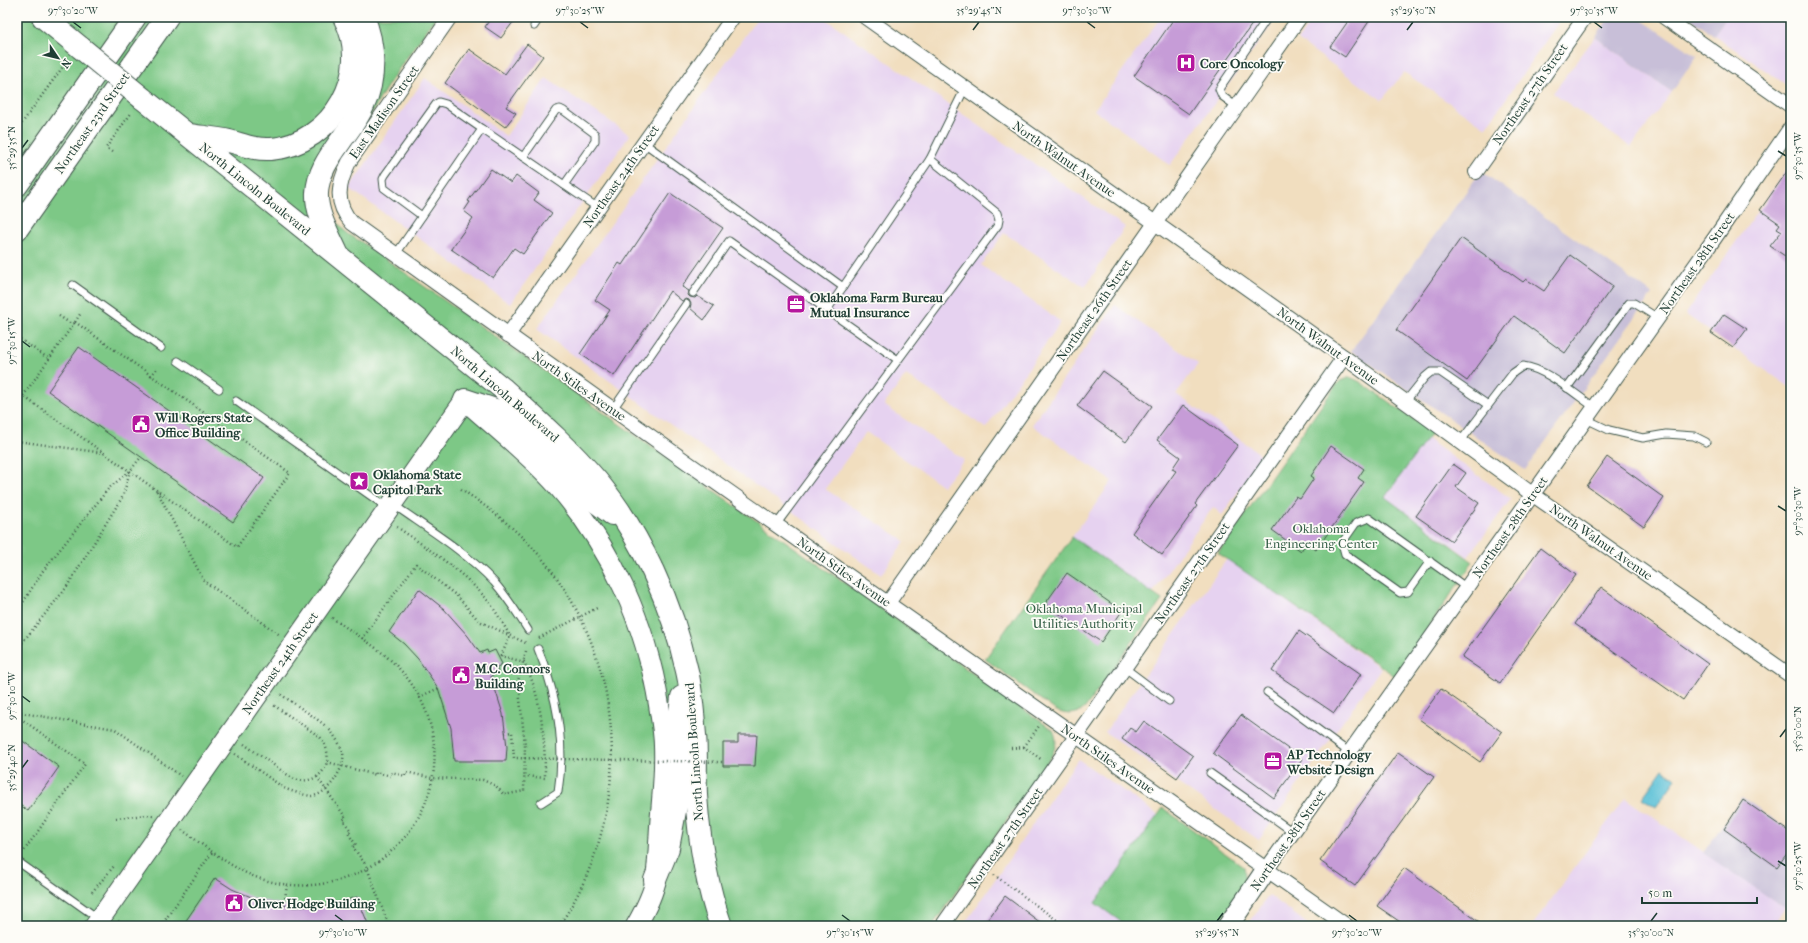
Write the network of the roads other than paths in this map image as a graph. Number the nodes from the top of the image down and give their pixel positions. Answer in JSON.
{"nodes":[{"id":1,"x":43,"y":17,"type":"edge"},
{"id":2,"x":135,"y":17,"type":"edge"},
{"id":3,"x":167,"y":17,"type":"edge"},
{"id":4,"x":344,"y":17,"type":"edge"},
{"id":5,"x":363,"y":17,"type":"edge"},
{"id":6,"x":450,"y":17,"type":"edge"},
{"id":7,"x":540,"y":17,"type":"edge"},
{"id":8,"x":733,"y":17,"type":"edge"},
{"id":9,"x":865,"y":17,"type":"edge"},
{"id":10,"x":1268,"y":17,"type":"edge"},
{"id":11,"x":1300,"y":17,"type":"edge"},
{"id":12,"x":1585,"y":17,"type":"edge"},
{"id":13,"x":1664,"y":17,"type":"edge"},
{"id":14,"x":534,"y":26,"type":"dead end"},
{"id":15,"x":965,"y":88,"type":"junction"},
{"id":16,"x":1791,"y":106,"type":"edge"},
{"id":17,"x":1237,"y":107,"type":"junction"},
{"id":18,"x":1791,"y":127,"type":"edge"},
{"id":19,"x":482,"y":129,"type":"junction"},
{"id":20,"x":189,"y":134,"type":"junction"},
{"id":21,"x":644,"y":143,"type":"junction"},
{"id":22,"x":523,"y":157,"type":"junction"},
{"id":23,"x":930,"y":158,"type":"junction"},
{"id":24,"x":1476,"y":172,"type":"dead end"},
{"id":25,"x":17,"y":185,"type":"edge"},
{"id":26,"x":564,"y":185,"type":"junction"},
{"id":27,"x":598,"y":208,"type":"junction"},
{"id":28,"x":344,"y":214,"type":"joint"},
{"id":29,"x":422,"y":216,"type":"junction"},
{"id":30,"x":1155,"y":223,"type":"junction"},
{"id":31,"x":17,"y":229,"type":"edge"},
{"id":32,"x":396,"y":254,"type":"junction"},
{"id":33,"x":338,"y":256,"type":"junction"},
{"id":34,"x":73,"y":285,"type":"dead end"},
{"id":35,"x":843,"y":287,"type":"junction"},
{"id":36,"x":693,"y":293,"type":"dead end"},
{"id":37,"x":686,"y":304,"type":"dead end"},
{"id":38,"x":827,"y":310,"type":"junction"},
{"id":39,"x":1658,"y":318,"type":"junction"},
{"id":40,"x":508,"y":335,"type":"junction"},
{"id":41,"x":161,"y":348,"type":"dead end"},
{"id":42,"x":1344,"y":357,"type":"junction"},
{"id":43,"x":178,"y":360,"type":"dead end"},
{"id":44,"x":898,"y":360,"type":"junction"},
{"id":45,"x":1566,"y":388,"type":"junction"},
{"id":46,"x":219,"y":389,"type":"dead end"},
{"id":47,"x":465,"y":400,"type":"junction"},
{"id":48,"x":236,"y":401,"type":"dead end"},
{"id":49,"x":1405,"y":402,"type":"junction"},
{"id":50,"x":1488,"y":405,"type":"junction"},
{"id":51,"x":1594,"y":407,"type":"junction"},
{"id":52,"x":613,"y":409,"type":"junction"},
{"id":53,"x":1586,"y":419,"type":"junction"},
{"id":54,"x":1460,"y":442,"type":"junction"},
{"id":55,"x":1706,"y":442,"type":"dead end"},
{"id":56,"x":1532,"y":494,"type":"junction"},
{"id":57,"x":388,"y":509,"type":"junction"},
{"id":58,"x":776,"y":525,"type":"junction"},
{"id":59,"x":628,"y":526,"type":"junction"},
{"id":60,"x":1430,"y":561,"type":"junction"},
{"id":61,"x":1467,"y":588,"type":"junction"},
{"id":62,"x":888,"y":603,"type":"junction"},
{"id":63,"x":528,"y":630,"type":"dead end"},
{"id":64,"x":538,"y":650,"type":"dead end"},
{"id":65,"x":1125,"y":668,"type":"junction"},
{"id":66,"x":687,"y":672,"type":"junction"},
{"id":67,"x":1791,"y":676,"type":"edge"},
{"id":68,"x":1267,"y":692,"type":"dead end"},
{"id":69,"x":1169,"y":701,"type":"dead end"},
{"id":70,"x":1076,"y":737,"type":"junction"},
{"id":71,"x":1350,"y":753,"type":"junction"},
{"id":72,"x":1210,"y":773,"type":"dead end"},
{"id":73,"x":541,"y":803,"type":"dead end"},
{"id":74,"x":1293,"y":832,"type":"junction"},
{"id":75,"x":17,"y":861,"type":"edge"},
{"id":76,"x":1266,"y":870,"type":"junction"},
{"id":77,"x":655,"y":880,"type":"junction"},
{"id":78,"x":96,"y":924,"type":"edge"},
{"id":79,"x":636,"y":926,"type":"edge"},
{"id":80,"x":720,"y":926,"type":"edge"},
{"id":81,"x":942,"y":926,"type":"edge"},
{"id":82,"x":1228,"y":926,"type":"edge"},
{"id":83,"x":1347,"y":926,"type":"edge"}],
"edges":[{"from":1,"to":20,"type":"main road","name":"North Lincoln Boulevard","bridge":true},
{"from":2,"to":25,"type":"main road","name":"Northeast 23rd Street"},
{"from":3,"to":31,"type":"main road","name":"Northeast 23rd Street"},
{"from":4,"to":20,"type":"main road"},
{"from":5,"to":33,"type":"main road"},
{"from":6,"to":28,"type":"street","name":"East Madison Street"},
{"from":7,"to":14,"type":"lane"},
{"from":8,"to":21,"type":"street","name":"Northeast 24th Street"},
{"from":9,"to":15,"type":"street","name":"North Walnut Avenue"},
{"from":10,"to":17,"type":"lane"},
{"from":11,"to":17,"type":"street","name":"Northeast 26th Street"},
{"from":12,"to":24,"type":"street","name":"Northeast 27th Street"},
{"from":13,"to":16,"type":"street"},
{"from":15,"to":23,"type":"lane"},
{"from":15,"to":30,"type":"street","name":"North Walnut Avenue"},
{"from":17,"to":30,"type":"street","name":"Northeast 26th Street"},
{"from":18,"to":39,"type":"street","name":"Northeast 28th Street"},
{"from":19,"to":22,"type":"lane"},
{"from":19,"to":29,"type":"lane"},
{"from":19,"to":29,"type":"lane"},
{"from":20,"to":33,"type":"main road","name":"North Lincoln Boulevard"},
{"from":21,"to":27,"type":"street","name":"Northeast 24th Street"},
{"from":21,"to":35,"type":"lane"},
{"from":22,"to":26,"type":"lane"},
{"from":22,"to":26,"type":"lane"},
{"from":23,"to":35,"type":"lane"},
{"from":23,"to":44,"type":"lane"},
{"from":26,"to":27,"type":"lane"},
{"from":27,"to":40,"type":"street","name":"Northeast 24th Street"},
{"from":28,"to":32,"type":"street","name":"North Stiles Avenue"},
{"from":29,"to":32,"type":"lane"},
{"from":30,"to":42,"type":"street","name":"North Walnut Avenue"},
{"from":30,"to":62,"type":"street","name":"Northeast 26th Street"},
{"from":32,"to":40,"type":"street","name":"North Stiles Avenue"},
{"from":33,"to":59,"type":"main road","name":"North Lincoln Boulevard"},
{"from":34,"to":41,"type":"lane"},
{"from":35,"to":38,"type":"lane"},
{"from":36,"to":38,"type":"lane"},
{"from":37,"to":52,"type":"lane"},
{"from":38,"to":44,"type":"lane"},
{"from":39,"to":45,"type":"lane"},
{"from":39,"to":51,"type":"street","name":"Northeast 28th Street"},
{"from":40,"to":52,"type":"street","name":"North Stiles Avenue"},
{"from":42,"to":49,"type":"street","name":"North Walnut Avenue"},
{"from":42,"to":65,"type":"street","name":"Northeast 27th Street"},
{"from":43,"to":46,"type":"lane"},
{"from":44,"to":58,"type":"lane"},
{"from":45,"to":50,"type":"lane"},
{"from":45,"to":51,"type":"lane"},
{"from":47,"to":57,"type":"street","name":"Northeast 24th Street"},
{"from":47,"to":59,"type":"main road"},
{"from":47,"to":77,"type":"street"},
{"from":48,"to":57,"type":"lane"},
{"from":49,"to":50,"type":"lane"},
{"from":49,"to":54,"type":"street","name":"North Walnut Avenue"},
{"from":50,"to":54,"type":"lane"},
{"from":51,"to":53,"type":"street","name":"Northeast 28th Street"},
{"from":52,"to":58,"type":"street","name":"North Stiles Avenue"},
{"from":53,"to":55,"type":"lane"},
{"from":53,"to":56,"type":"street","name":"Northeast 28th Street"},
{"from":54,"to":56,"type":"street","name":"North Walnut Avenue"},
{"from":56,"to":61,"type":"street","name":"Northeast 28th Street"},
{"from":56,"to":67,"type":"street","name":"North Walnut Avenue"},
{"from":57,"to":63,"type":"lane"},
{"from":57,"to":78,"type":"street","name":"Northeast 24th Street"},
{"from":58,"to":62,"type":"street","name":"North Stiles Avenue"},
{"from":59,"to":66,"type":"main road","name":"North Lincoln Boulevard"},
{"from":60,"to":60,"type":"lane"},
{"from":60,"to":61,"type":"lane"},
{"from":61,"to":71,"type":"street","name":"Northeast 28th Street"},
{"from":62,"to":70,"type":"street","name":"North Stiles Avenue"},
{"from":64,"to":73,"type":"lane"},
{"from":65,"to":69,"type":"lane"},
{"from":65,"to":70,"type":"street","name":"Northeast 27th Street"},
{"from":66,"to":77,"type":"main road"},
{"from":66,"to":80,"type":"main road","name":"North Lincoln Boulevard"},
{"from":68,"to":71,"type":"lane"},
{"from":70,"to":76,"type":"street","name":"North Stiles Avenue"},
{"from":70,"to":81,"type":"street","name":"Northeast 27th Street"},
{"from":71,"to":74,"type":"street","name":"Northeast 28th Street"},
{"from":72,"to":74,"type":"lane"},
{"from":74,"to":76,"type":"street","name":"Northeast 28th Street"},
{"from":75,"to":78,"type":"lane"},
{"from":76,"to":82,"type":"street","name":"Northeast 28th Street"},
{"from":76,"to":83,"type":"street","name":"North Stiles Avenue"},
{"from":77,"to":79,"type":"street"}]}
